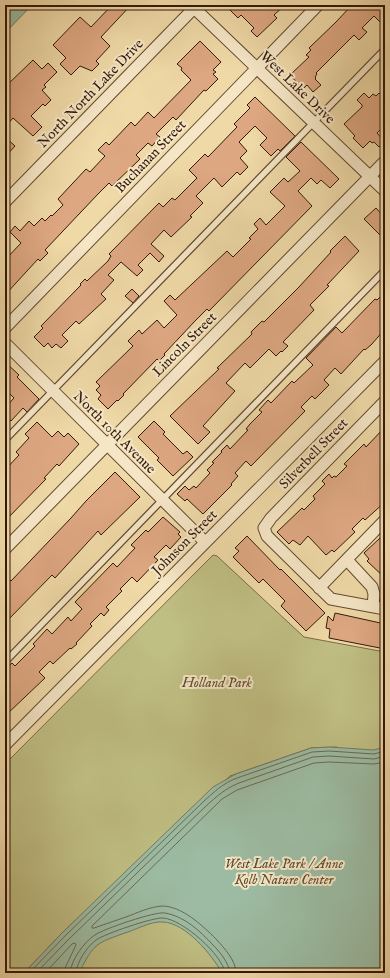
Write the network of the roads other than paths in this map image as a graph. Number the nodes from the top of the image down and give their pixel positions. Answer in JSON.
{"nodes":[{"id":1,"x":318,"y":5,"type":"edge"},
{"id":2,"x":194,"y":6,"type":"edge"},
{"id":3,"x":385,"y":49,"type":"edge"},
{"id":4,"x":256,"y":68,"type":"junction"},
{"id":5,"x":313,"y":123,"type":"junction"},
{"id":6,"x":385,"y":162,"type":"edge"},
{"id":7,"x":370,"y":177,"type":"junction"},
{"id":8,"x":385,"y":191,"type":"edge"},
{"id":9,"x":5,"y":202,"type":"edge"},
{"id":10,"x":385,"y":270,"type":"edge"},
{"id":11,"x":5,"y":328,"type":"edge"},
{"id":12,"x":5,"y":344,"type":"edge"},
{"id":13,"x":385,"y":361,"type":"edge"},
{"id":14,"x":53,"y":391,"type":"junction"},
{"id":15,"x":385,"y":401,"type":"edge"},
{"id":16,"x":5,"y":440,"type":"edge"},
{"id":17,"x":106,"y":444,"type":"junction"},
{"id":18,"x":163,"y":500,"type":"junction"},
{"id":19,"x":385,"y":520,"type":"edge"},
{"id":20,"x":205,"y":542,"type":"junction"},
{"id":21,"x":5,"y":549,"type":"edge"},
{"id":22,"x":347,"y":560,"type":"junction"},
{"id":23,"x":319,"y":588,"type":"junction"},
{"id":24,"x":374,"y":607,"type":"junction"},
{"id":25,"x":385,"y":609,"type":"edge"},
{"id":26,"x":5,"y":662,"type":"edge"},
{"id":27,"x":5,"y":745,"type":"edge"}],
"edges":[{"from":1,"to":4,"type":"street","name":"Buchanan Street"},
{"from":2,"to":4,"type":"street","name":"West Lake Drive"},
{"from":2,"to":9,"type":"street","name":"North North Lake Drive"},
{"from":3,"to":5,"type":"lane"},
{"from":4,"to":5,"type":"street","name":"West Lake Drive"},
{"from":4,"to":11,"type":"street","name":"Buchanan Street"},
{"from":5,"to":7,"type":"street","name":"West Lake Drive"},
{"from":5,"to":14,"type":"lane"},
{"from":6,"to":7,"type":"street","name":"Lincoln Street"},
{"from":7,"to":8,"type":"street","name":"West Lake Drive"},
{"from":7,"to":17,"type":"street","name":"Lincoln Street"},
{"from":10,"to":18,"type":"lane"},
{"from":12,"to":14,"type":"street","name":"North 10th Avenue"},
{"from":13,"to":20,"type":"street","name":"Johnson Street"},
{"from":14,"to":16,"type":"lane"},
{"from":14,"to":17,"type":"street","name":"North 10th Avenue"},
{"from":15,"to":23,"type":"street","name":"Silverbell Street"},
{"from":17,"to":18,"type":"street","name":"North 10th Avenue"},
{"from":17,"to":21,"type":"street","name":"Lincoln Street"},
{"from":18,"to":20,"type":"street","name":"North 10th Avenue"},
{"from":18,"to":26,"type":"lane"},
{"from":19,"to":22,"type":"street"},
{"from":20,"to":27,"type":"street","name":"Johnson Street"},
{"from":22,"to":23,"type":"street"},
{"from":22,"to":24,"type":"street"},
{"from":23,"to":24,"type":"street"},
{"from":24,"to":25,"type":"street"}]}
